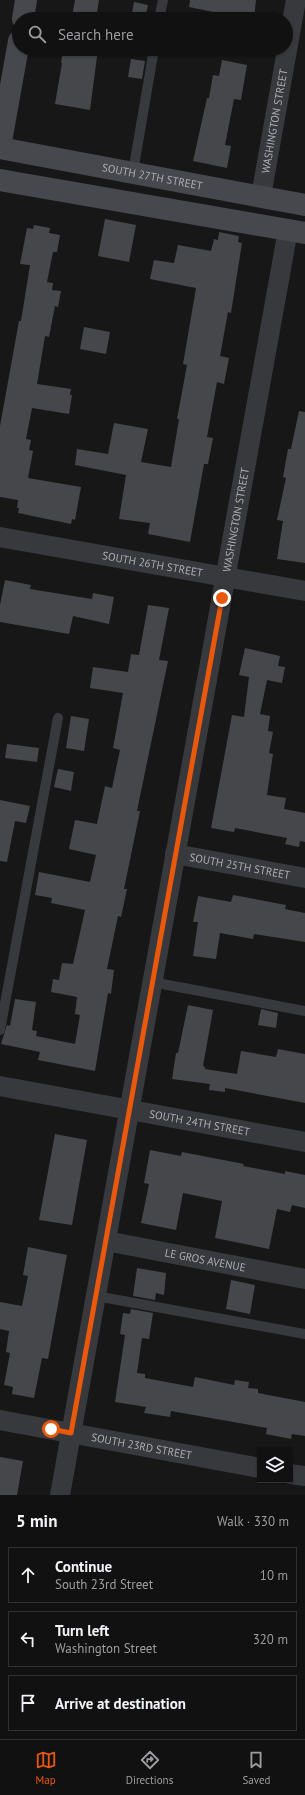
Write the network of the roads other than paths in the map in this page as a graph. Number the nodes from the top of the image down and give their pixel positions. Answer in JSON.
{"nodes":[{"id":1,"x":26,"y":0,"type":"edge"},
{"id":2,"x":163,"y":0,"type":"edge"},
{"id":3,"x":296,"y":0,"type":"edge"},
{"id":4,"x":24,"y":12,"type":"edge"},
{"id":5,"x":161,"y":12,"type":"edge"},
{"id":6,"x":293,"y":17,"type":"edge"},
{"id":7,"x":16,"y":56,"type":"edge"},
{"id":8,"x":153,"y":56,"type":"edge"},
{"id":9,"x":286,"y":56,"type":"edge"},
{"id":10,"x":0,"y":148,"type":"edge"},
{"id":11,"x":133,"y":172,"type":"junction"},
{"id":12,"x":0,"y":180,"type":"edge"},
{"id":13,"x":261,"y":196,"type":"junction"},
{"id":14,"x":305,"y":205,"type":"edge"},
{"id":15,"x":296,"y":231,"type":"edge"},
{"id":16,"x":0,"y":537,"type":"edge"},
{"id":17,"x":225,"y":577,"type":"junction"},
{"id":18,"x":305,"y":591,"type":"edge"},
{"id":19,"x":58,"y":718,"type":"dead end"},
{"id":20,"x":175,"y":854,"type":"junction"},
{"id":21,"x":305,"y":878,"type":"edge"},
{"id":22,"x":152,"y":982,"type":"junction"},
{"id":23,"x":305,"y":1011,"type":"edge"},
{"id":24,"x":0,"y":1030,"type":"edge"},
{"id":25,"x":0,"y":1086,"type":"edge"},
{"id":26,"x":129,"y":1109,"type":"junction"},
{"id":27,"x":305,"y":1142,"type":"edge"},
{"id":28,"x":106,"y":1241,"type":"junction"},
{"id":29,"x":305,"y":1279,"type":"edge"},
{"id":30,"x":96,"y":1296,"type":"junction"},
{"id":31,"x":305,"y":1334,"type":"edge"},
{"id":32,"x":0,"y":1420,"type":"edge"},
{"id":33,"x":71,"y":1433,"type":"junction"},
{"id":34,"x":257,"y":1467,"type":"edge"},
{"id":35,"x":293,"y":1474,"type":"edge"},
{"id":36,"x":305,"y":1476,"type":"edge"},
{"id":37,"x":60,"y":1495,"type":"edge"}],
"edges":[{"from":1,"to":4,"type":"main road"},
{"from":2,"to":5,"type":"lane"},
{"from":3,"to":6,"type":"street","name":"WASHINGTON STREET"},
{"from":7,"to":10,"type":"main road"},
{"from":8,"to":11,"type":"lane"},
{"from":9,"to":13,"type":"street","name":"WASHINGTON STREET"},
{"from":10,"to":11,"type":"main road","name":"SOUTH 27TH STREET"},
{"from":11,"to":13,"type":"main road","name":"SOUTH 27TH STREET"},
{"from":12,"to":15,"type":"main road"},
{"from":13,"to":14,"type":"main road","name":"SOUTH 27TH STREET"},
{"from":15,"to":17,"type":"street","name":"WASHINGTON STREET"},
{"from":16,"to":17,"type":"street","name":"SOUTH 26TH STREET"},
{"from":17,"to":18,"type":"street","name":"SOUTH 26TH STREET"},
{"from":17,"to":20,"type":"street","name":"WASHINGTON STREET"},
{"from":19,"to":24,"type":"lane"},
{"from":20,"to":21,"type":"street","name":"SOUTH 25TH STREET"},
{"from":20,"to":22,"type":"street","name":"WASHINGTON STREET"},
{"from":22,"to":23,"type":"lane"},
{"from":22,"to":26,"type":"street","name":"WASHINGTON STREET"},
{"from":25,"to":26,"type":"street","name":"SOUTH 24TH STREET"},
{"from":26,"to":27,"type":"street","name":"SOUTH 24TH STREET"},
{"from":26,"to":28,"type":"street","name":"WASHINGTON STREET"},
{"from":28,"to":29,"type":"street","name":"LE GROS AVENUE"},
{"from":28,"to":30,"type":"street","name":"WASHINGTON STREET"},
{"from":30,"to":31,"type":"lane"},
{"from":30,"to":33,"type":"street","name":"WASHINGTON STREET"},
{"from":32,"to":33,"type":"street","name":"SOUTH 23RD STREET"},
{"from":33,"to":34,"type":"street","name":"SOUTH 23RD STREET"},
{"from":33,"to":37,"type":"street","name":"WASHINGTON STREET"},
{"from":35,"to":36,"type":"street"}]}
